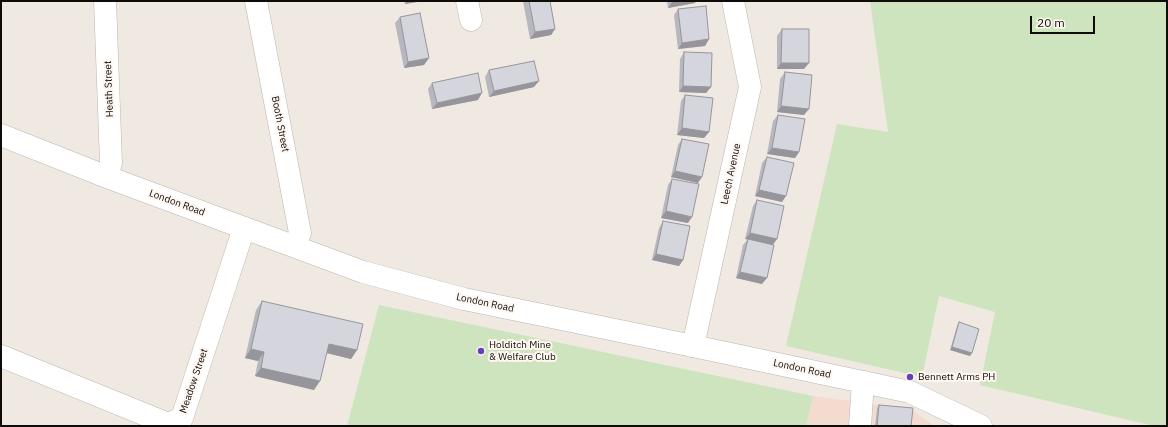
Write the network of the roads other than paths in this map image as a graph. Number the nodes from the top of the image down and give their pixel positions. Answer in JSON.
{"nodes":[{"id":1,"x":105,"y":1,"type":"edge"},
{"id":2,"x":256,"y":1,"type":"edge"},
{"id":3,"x":734,"y":1,"type":"edge"},
{"id":4,"x":1,"y":135,"type":"edge"},
{"id":5,"x":107,"y":176,"type":"junction"},
{"id":6,"x":244,"y":228,"type":"junction"},
{"id":7,"x":295,"y":246,"type":"junction"},
{"id":8,"x":693,"y":346,"type":"junction"},
{"id":9,"x":1,"y":356,"type":"edge"},
{"id":10,"x":863,"y":382,"type":"junction"},
{"id":11,"x":860,"y":426,"type":"edge"},
{"id":12,"x":981,"y":426,"type":"edge"}],
"edges":[{"from":1,"to":5,"type":"street","name":"Heath Street"},
{"from":2,"to":7,"type":"street","name":"Booth Street"},
{"from":3,"to":8,"type":"street","name":"Leech Avenue"},
{"from":4,"to":5,"type":"street","name":"London Road"},
{"from":5,"to":6,"type":"street","name":"London Road"},
{"from":6,"to":7,"type":"street","name":"London Road"},
{"from":6,"to":9,"type":"street","name":"Meadow Street"},
{"from":7,"to":8,"type":"street","name":"London Road"},
{"from":8,"to":10,"type":"street","name":"London Road"},
{"from":10,"to":11,"type":"street"},
{"from":10,"to":12,"type":"street","name":"London Road"}]}
